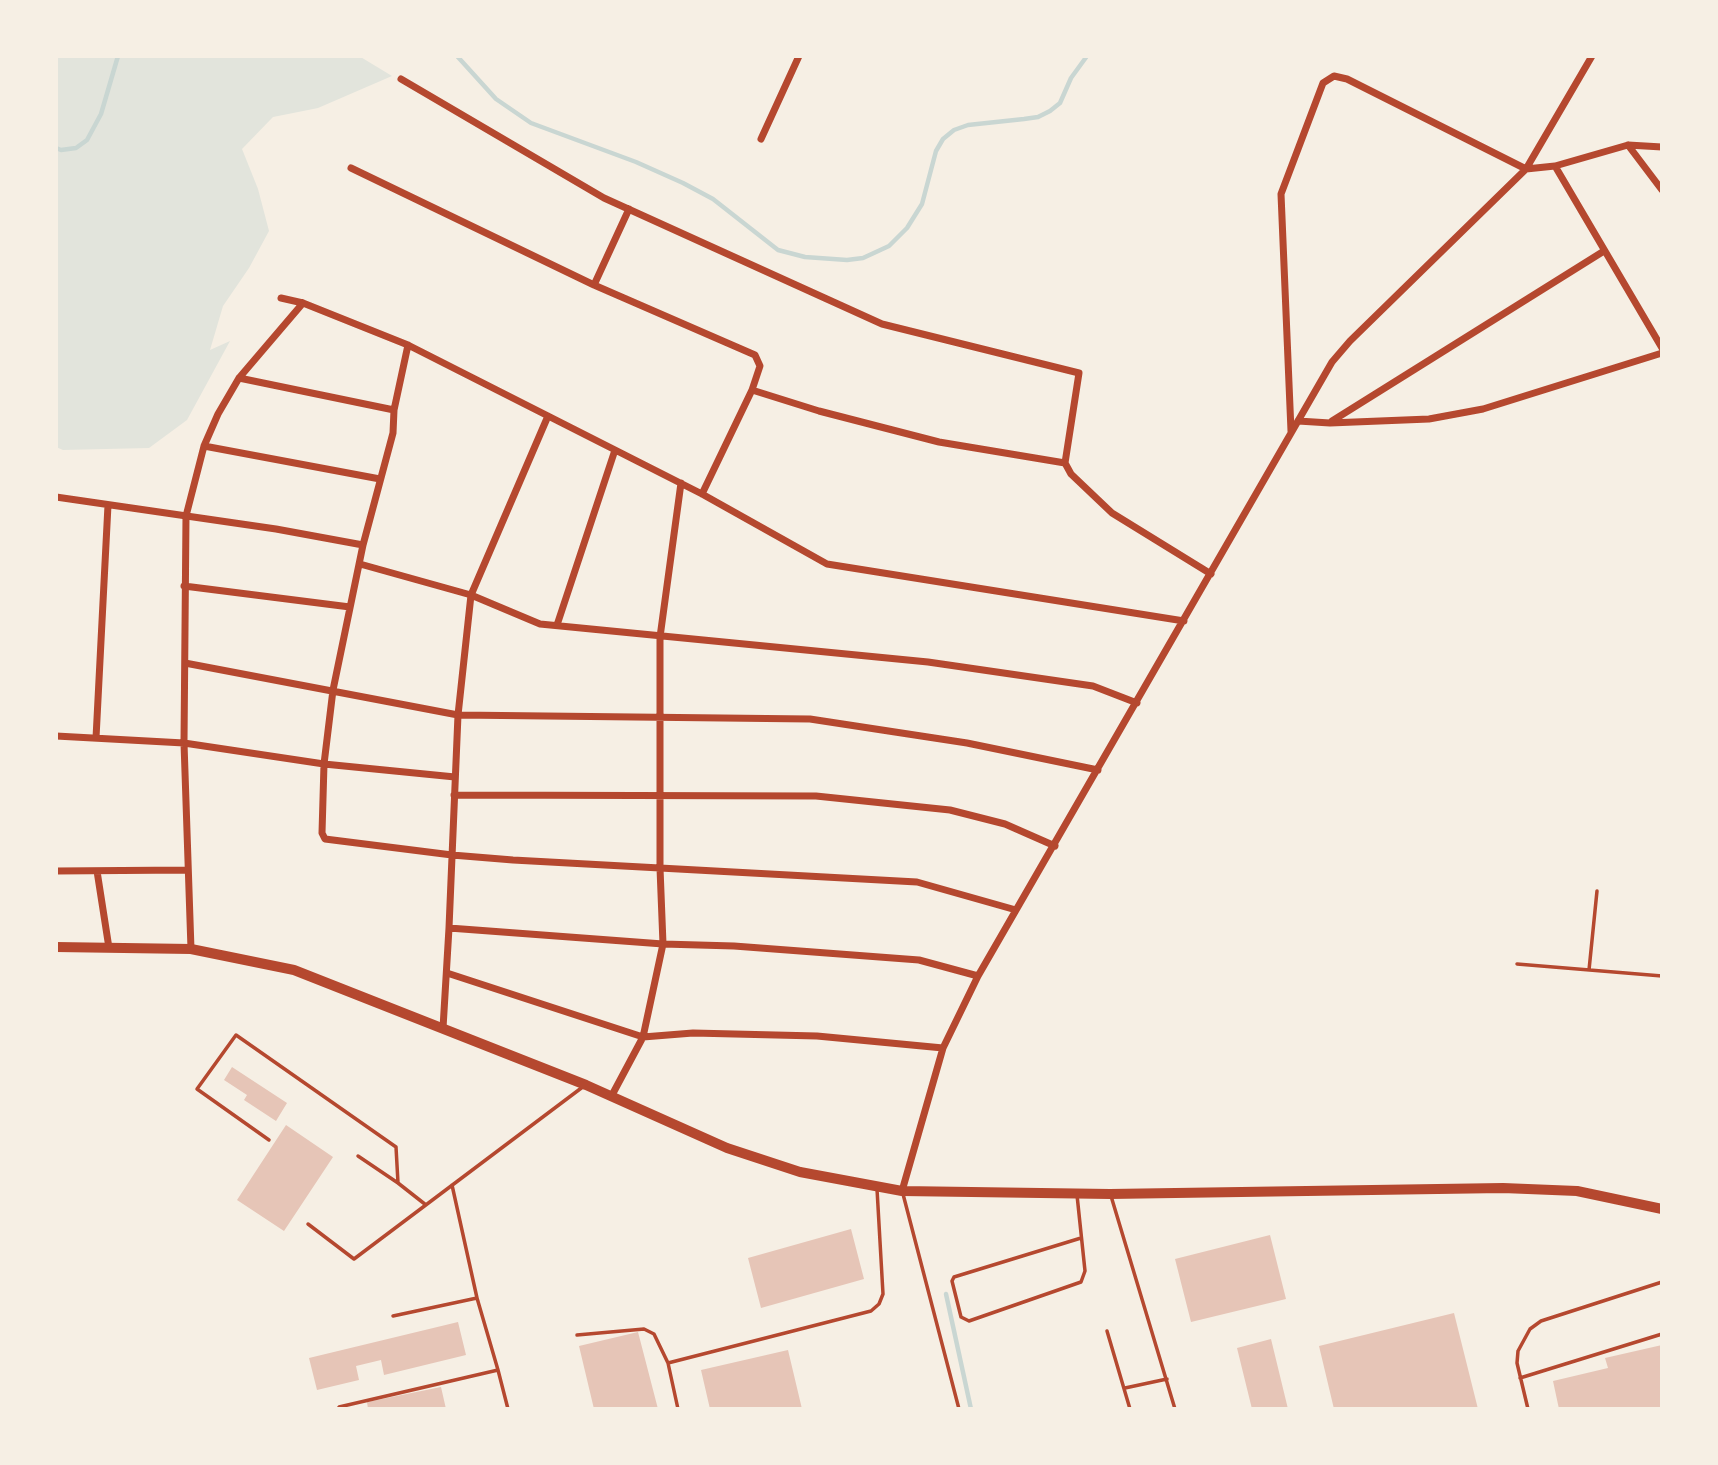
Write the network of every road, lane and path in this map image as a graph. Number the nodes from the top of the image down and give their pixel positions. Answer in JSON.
{"nodes":[{"id":1,"x":799,"y":56,"type":"edge"},
{"id":2,"x":1592,"y":56,"type":"edge"},
{"id":3,"x":401,"y":79,"type":"dead end"},
{"id":4,"x":761,"y":139,"type":"dead end"},
{"id":5,"x":1628,"y":145,"type":"junction"},
{"id":6,"x":1662,"y":147,"type":"edge"},
{"id":7,"x":1555,"y":166,"type":"junction"},
{"id":8,"x":351,"y":168,"type":"dead end"},
{"id":9,"x":1526,"y":169,"type":"junction"},
{"id":10,"x":1662,"y":190,"type":"edge"},
{"id":11,"x":629,"y":209,"type":"junction"},
{"id":12,"x":1604,"y":251,"type":"junction"},
{"id":13,"x":594,"y":285,"type":"junction"},
{"id":14,"x":281,"y":298,"type":"dead end"},
{"id":15,"x":303,"y":303,"type":"junction"},
{"id":16,"x":408,"y":345,"type":"junction"},
{"id":17,"x":1662,"y":350,"type":"edge"},
{"id":18,"x":239,"y":378,"type":"junction"},
{"id":19,"x":752,"y":390,"type":"junction"},
{"id":20,"x":394,"y":410,"type":"junction"},
{"id":21,"x":548,"y":416,"type":"junction"},
{"id":22,"x":1298,"y":421,"type":"junction"},
{"id":23,"x":1330,"y":422,"type":"junction"},
{"id":24,"x":1291,"y":434,"type":"junction"},
{"id":25,"x":204,"y":446,"type":"junction"},
{"id":26,"x":615,"y":450,"type":"junction"},
{"id":27,"x":1065,"y":463,"type":"junction"},
{"id":28,"x":380,"y":479,"type":"junction"},
{"id":29,"x":681,"y":483,"type":"junction"},
{"id":30,"x":702,"y":494,"type":"junction"},
{"id":31,"x":56,"y":497,"type":"edge"},
{"id":32,"x":108,"y":506,"type":"junction"},
{"id":33,"x":186,"y":516,"type":"junction"},
{"id":34,"x":363,"y":545,"type":"junction"},
{"id":35,"x":360,"y":564,"type":"junction"},
{"id":36,"x":1211,"y":574,"type":"junction"},
{"id":37,"x":184,"y":586,"type":"junction"},
{"id":38,"x":471,"y":596,"type":"junction"},
{"id":39,"x":350,"y":607,"type":"junction"},
{"id":40,"x":1184,"y":621,"type":"junction"},
{"id":41,"x":557,"y":625,"type":"junction"},
{"id":42,"x":660,"y":636,"type":"junction"},
{"id":43,"x":185,"y":663,"type":"junction"},
{"id":44,"x":333,"y":690,"type":"junction"},
{"id":45,"x":1137,"y":703,"type":"junction"},
{"id":46,"x":458,"y":715,"type":"junction"},
{"id":47,"x":659,"y":718,"type":"junction"},
{"id":48,"x":56,"y":736,"type":"edge"},
{"id":49,"x":96,"y":738,"type":"junction"},
{"id":50,"x":184,"y":743,"type":"junction"},
{"id":51,"x":324,"y":764,"type":"junction"},
{"id":52,"x":1098,"y":770,"type":"junction"},
{"id":53,"x":455,"y":778,"type":"junction"},
{"id":54,"x":454,"y":794,"type":"junction"},
{"id":55,"x":660,"y":795,"type":"junction"},
{"id":56,"x":1055,"y":846,"type":"junction"},
{"id":57,"x":452,"y":855,"type":"junction"},
{"id":58,"x":660,"y":868,"type":"junction"},
{"id":59,"x":188,"y":870,"type":"junction"},
{"id":60,"x":56,"y":871,"type":"edge"},
{"id":61,"x":97,"y":871,"type":"junction"},
{"id":62,"x":1597,"y":891,"type":"dead end"},
{"id":63,"x":1016,"y":910,"type":"junction"},
{"id":64,"x":449,"y":928,"type":"junction"},
{"id":65,"x":663,"y":944,"type":"junction"},
{"id":66,"x":56,"y":947,"type":"edge"},
{"id":67,"x":109,"y":948,"type":"junction"},
{"id":68,"x":191,"y":949,"type":"junction"},
{"id":69,"x":1517,"y":964,"type":"dead end"},
{"id":70,"x":1589,"y":970,"type":"junction"},
{"id":71,"x":447,"y":973,"type":"junction"},
{"id":72,"x":978,"y":975,"type":"junction"},
{"id":73,"x":1662,"y":976,"type":"edge"},
{"id":74,"x":443,"y":1028,"type":"junction"},
{"id":75,"x":643,"y":1037,"type":"junction"},
{"id":76,"x":943,"y":1048,"type":"junction"},
{"id":77,"x":586,"y":1085,"type":"junction"},
{"id":78,"x":611,"y":1097,"type":"junction"},
{"id":79,"x":269,"y":1140,"type":"dead end"},
{"id":80,"x":358,"y":1156,"type":"dead end"},
{"id":81,"x":398,"y":1183,"type":"junction"},
{"id":82,"x":452,"y":1185,"type":"junction"},
{"id":83,"x":877,"y":1187,"type":"junction"},
{"id":84,"x":902,"y":1191,"type":"junction"},
{"id":85,"x":1077,"y":1193,"type":"junction"},
{"id":86,"x":1110,"y":1194,"type":"junction"},
{"id":87,"x":426,"y":1205,"type":"junction"},
{"id":88,"x":1662,"y":1209,"type":"edge"},
{"id":89,"x":309,"y":1224,"type":"dead end"},
{"id":90,"x":1081,"y":1237,"type":"junction"},
{"id":91,"x":1662,"y":1283,"type":"edge"},
{"id":92,"x":477,"y":1298,"type":"junction"},
{"id":93,"x":393,"y":1316,"type":"dead end"},
{"id":94,"x":1107,"y":1331,"type":"dead end"},
{"id":95,"x":1662,"y":1334,"type":"edge"},
{"id":96,"x":577,"y":1335,"type":"dead end"},
{"id":97,"x":668,"y":1363,"type":"junction"},
{"id":98,"x":498,"y":1370,"type":"junction"},
{"id":99,"x":1520,"y":1378,"type":"junction"},
{"id":100,"x":1167,"y":1379,"type":"junction"},
{"id":101,"x":1125,"y":1388,"type":"junction"},
{"id":102,"x":340,"y":1409,"type":"edge"},
{"id":103,"x":508,"y":1409,"type":"edge"},
{"id":104,"x":678,"y":1409,"type":"edge"},
{"id":105,"x":959,"y":1409,"type":"edge"},
{"id":106,"x":1130,"y":1409,"type":"edge"},
{"id":107,"x":1175,"y":1409,"type":"edge"},
{"id":108,"x":1528,"y":1409,"type":"edge"}],
"edges":[{"from":1,"to":4,"type":"street"},
{"from":2,"to":9,"type":"street"},
{"from":3,"to":11,"type":"street"},
{"from":5,"to":6,"type":"street"},
{"from":5,"to":7,"type":"street"},
{"from":5,"to":10,"type":"street"},
{"from":7,"to":9,"type":"street"},
{"from":7,"to":12,"type":"street"},
{"from":8,"to":13,"type":"street"},
{"from":9,"to":22,"type":"street"},
{"from":9,"to":24,"type":"street"},
{"from":11,"to":13,"type":"street"},
{"from":11,"to":27,"type":"street"},
{"from":12,"to":17,"type":"street"},
{"from":12,"to":23,"type":"street"},
{"from":13,"to":19,"type":"street"},
{"from":14,"to":15,"type":"street"},
{"from":15,"to":16,"type":"street"},
{"from":15,"to":18,"type":"street"},
{"from":16,"to":20,"type":"street"},
{"from":16,"to":21,"type":"street"},
{"from":17,"to":23,"type":"street"},
{"from":18,"to":20,"type":"street"},
{"from":18,"to":25,"type":"street"},
{"from":19,"to":27,"type":"street"},
{"from":19,"to":30,"type":"street"},
{"from":20,"to":28,"type":"street"},
{"from":21,"to":26,"type":"street"},
{"from":21,"to":38,"type":"street"},
{"from":22,"to":23,"type":"street"},
{"from":22,"to":24,"type":"street"},
{"from":24,"to":36,"type":"street"},
{"from":25,"to":28,"type":"street"},
{"from":25,"to":33,"type":"street"},
{"from":26,"to":29,"type":"street"},
{"from":26,"to":41,"type":"street"},
{"from":27,"to":36,"type":"street"},
{"from":28,"to":34,"type":"street"},
{"from":29,"to":30,"type":"street"},
{"from":29,"to":42,"type":"street"},
{"from":30,"to":40,"type":"street"},
{"from":31,"to":32,"type":"street"},
{"from":32,"to":33,"type":"street"},
{"from":32,"to":49,"type":"street"},
{"from":33,"to":34,"type":"street"},
{"from":33,"to":37,"type":"street"},
{"from":34,"to":35,"type":"street"},
{"from":35,"to":38,"type":"street"},
{"from":35,"to":39,"type":"street"},
{"from":36,"to":40,"type":"street"},
{"from":37,"to":39,"type":"street"},
{"from":37,"to":43,"type":"street"},
{"from":38,"to":41,"type":"street"},
{"from":38,"to":46,"type":"street"},
{"from":39,"to":44,"type":"street"},
{"from":40,"to":45,"type":"street"},
{"from":41,"to":42,"type":"street"},
{"from":42,"to":45,"type":"street"},
{"from":42,"to":47,"type":"street"},
{"from":43,"to":44,"type":"street"},
{"from":43,"to":50,"type":"street"},
{"from":44,"to":46,"type":"street"},
{"from":44,"to":51,"type":"street"},
{"from":45,"to":52,"type":"street"},
{"from":46,"to":47,"type":"street"},
{"from":46,"to":53,"type":"street"},
{"from":47,"to":52,"type":"street"},
{"from":47,"to":55,"type":"street"},
{"from":48,"to":49,"type":"street"},
{"from":49,"to":50,"type":"street"},
{"from":50,"to":51,"type":"street"},
{"from":50,"to":59,"type":"street"},
{"from":51,"to":53,"type":"street"},
{"from":51,"to":57,"type":"street"},
{"from":52,"to":56,"type":"street"},
{"from":53,"to":54,"type":"street"},
{"from":54,"to":55,"type":"street"},
{"from":54,"to":57,"type":"street"},
{"from":55,"to":56,"type":"street"},
{"from":55,"to":58,"type":"street"},
{"from":56,"to":63,"type":"street"},
{"from":57,"to":58,"type":"street"},
{"from":57,"to":64,"type":"street"},
{"from":58,"to":63,"type":"street"},
{"from":58,"to":65,"type":"street"},
{"from":59,"to":61,"type":"street"},
{"from":59,"to":68,"type":"street"},
{"from":60,"to":61,"type":"street"},
{"from":61,"to":67,"type":"street"},
{"from":62,"to":70,"type":"lane"},
{"from":63,"to":72,"type":"street"},
{"from":64,"to":65,"type":"street"},
{"from":64,"to":71,"type":"street"},
{"from":65,"to":72,"type":"street"},
{"from":65,"to":75,"type":"street"},
{"from":66,"to":67,"type":"street"},
{"from":67,"to":68,"type":"street"},
{"from":68,"to":74,"type":"street"},
{"from":69,"to":70,"type":"lane"},
{"from":70,"to":73,"type":"lane"},
{"from":71,"to":74,"type":"street"},
{"from":71,"to":75,"type":"street"},
{"from":72,"to":76,"type":"street"},
{"from":74,"to":77,"type":"street"},
{"from":75,"to":76,"type":"street"},
{"from":75,"to":78,"type":"street"},
{"from":76,"to":84,"type":"street"},
{"from":77,"to":78,"type":"street"},
{"from":77,"to":82,"type":"lane"},
{"from":78,"to":83,"type":"street"},
{"from":79,"to":81,"type":"lane"},
{"from":80,"to":81,"type":"lane"},
{"from":81,"to":87,"type":"lane"},
{"from":82,"to":87,"type":"lane"},
{"from":82,"to":92,"type":"lane"},
{"from":83,"to":84,"type":"street"},
{"from":83,"to":97,"type":"lane"},
{"from":84,"to":85,"type":"street"},
{"from":84,"to":105,"type":"lane"},
{"from":85,"to":86,"type":"street"},
{"from":85,"to":90,"type":"lane"},
{"from":86,"to":88,"type":"street"},
{"from":86,"to":100,"type":"lane"},
{"from":87,"to":89,"type":"lane"},
{"from":90,"to":90,"type":"lane"},
{"from":91,"to":99,"type":"lane"},
{"from":92,"to":93,"type":"lane"},
{"from":92,"to":98,"type":"lane"},
{"from":94,"to":101,"type":"lane"},
{"from":95,"to":99,"type":"lane"},
{"from":96,"to":97,"type":"lane"},
{"from":97,"to":104,"type":"lane"},
{"from":98,"to":102,"type":"lane"},
{"from":98,"to":103,"type":"lane"},
{"from":99,"to":108,"type":"lane"},
{"from":100,"to":101,"type":"lane"},
{"from":100,"to":107,"type":"lane"},
{"from":101,"to":106,"type":"lane"}]}
